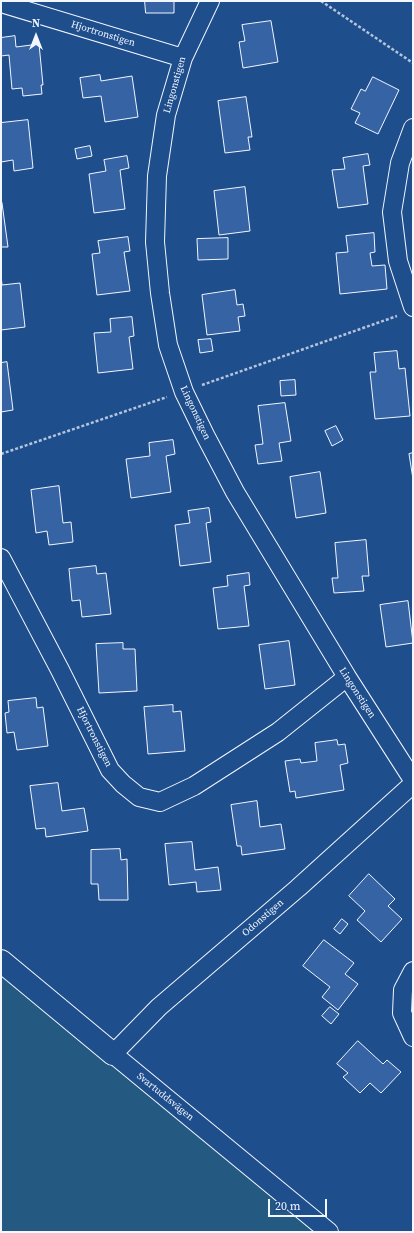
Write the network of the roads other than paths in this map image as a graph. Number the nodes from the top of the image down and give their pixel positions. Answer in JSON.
{"nodes":[{"id":1,"x":210,"y":1,"type":"edge"},
{"id":2,"x":1,"y":3,"type":"edge"},
{"id":3,"x":183,"y":58,"type":"junction"},
{"id":4,"x":413,"y":128,"type":"edge"},
{"id":5,"x":406,"y":311,"type":"edge"},
{"id":6,"x":1,"y":558,"type":"edge"},
{"id":7,"x":347,"y":677,"type":"junction"},
{"id":8,"x":413,"y":780,"type":"edge"},
{"id":9,"x":413,"y":784,"type":"edge"},
{"id":10,"x":1,"y":960,"type":"edge"},
{"id":11,"x":413,"y":971,"type":"edge"},
{"id":12,"x":413,"y":1037,"type":"edge"},
{"id":13,"x":113,"y":1054,"type":"junction"},
{"id":14,"x":329,"y":1232,"type":"edge"}],
"edges":[{"from":1,"to":3,"type":"street","name":"Lingonstigen"},
{"from":2,"to":3,"type":"street","name":"Hjortronstigen"},
{"from":3,"to":7,"type":"street","name":"Lingonstigen"},
{"from":4,"to":5,"type":"street"},
{"from":6,"to":7,"type":"street","name":"Hjortronstigen"},
{"from":7,"to":8,"type":"street","name":"Lingonstigen"},
{"from":9,"to":13,"type":"street","name":"Odonstigen"},
{"from":10,"to":13,"type":"street","name":"Svartuddsvägen"},
{"from":11,"to":12,"type":"street"},
{"from":13,"to":14,"type":"street","name":"Svartuddsvägen"}]}
